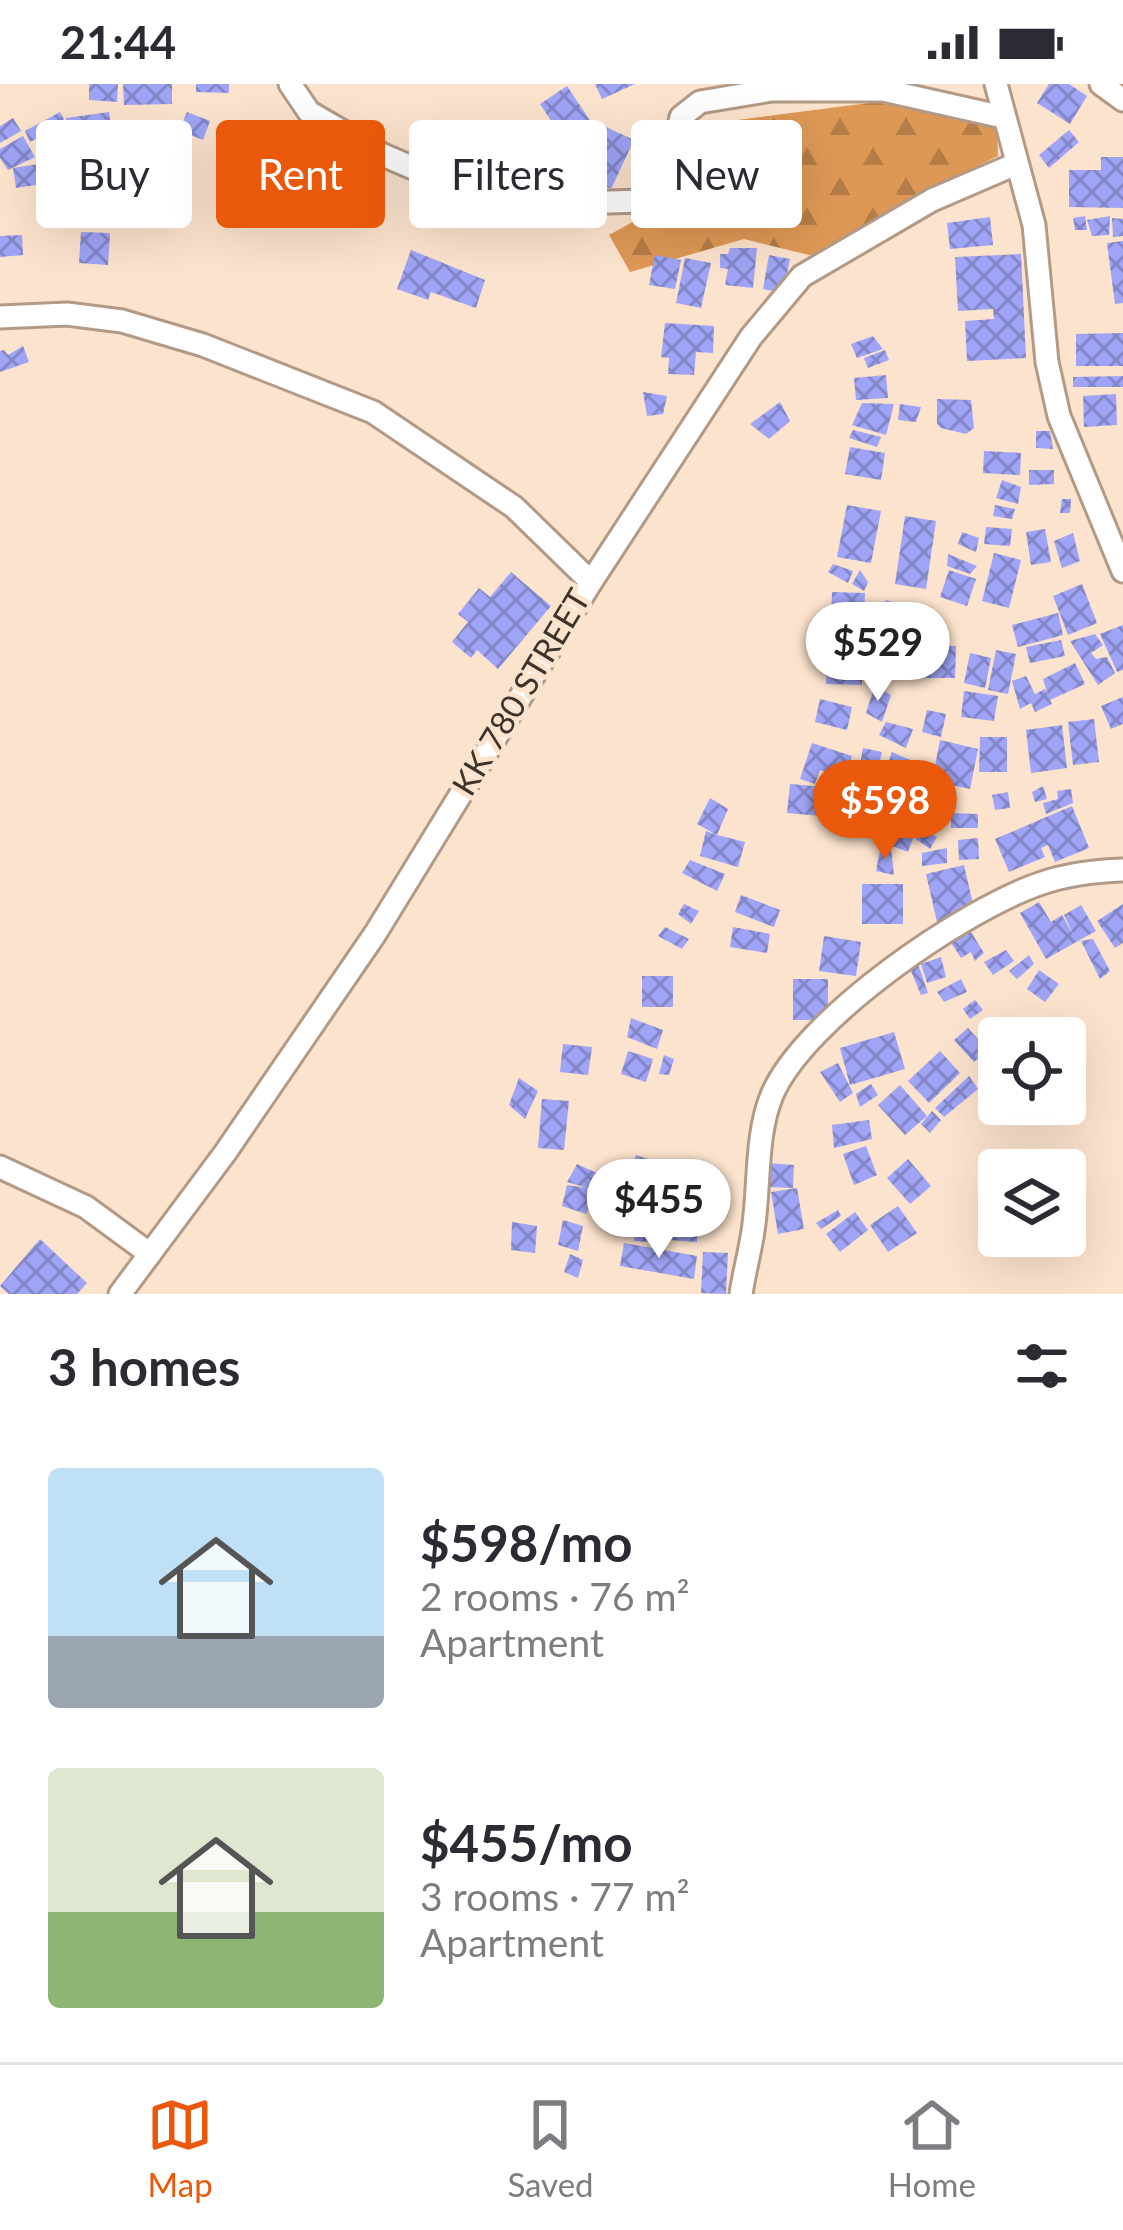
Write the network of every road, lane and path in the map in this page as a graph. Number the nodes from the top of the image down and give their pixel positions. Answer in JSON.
{"nodes":[{"id":1,"x":290,"y":84,"type":"edge"},
{"id":2,"x":996,"y":84,"type":"edge"},
{"id":3,"x":1101,"y":84,"type":"edge"},
{"id":4,"x":1123,"y":100,"type":"edge"},
{"id":5,"x":1004,"y":117,"type":"junction"},
{"id":6,"x":1016,"y":164,"type":"junction"},
{"id":7,"x":0,"y":317,"type":"edge"},
{"id":8,"x":1123,"y":571,"type":"edge"},
{"id":9,"x":591,"y":582,"type":"junction"},
{"id":10,"x":1123,"y":870,"type":"edge"},
{"id":11,"x":0,"y":1167,"type":"edge"},
{"id":12,"x":150,"y":1254,"type":"junction"},
{"id":13,"x":120,"y":1294,"type":"edge"},
{"id":14,"x":741,"y":1294,"type":"edge"}],
"edges":[{"from":1,"to":5,"type":"street"},
{"from":2,"to":5,"type":"street"},
{"from":3,"to":4,"type":"street"},
{"from":5,"to":6,"type":"street"},
{"from":6,"to":8,"type":"street"},
{"from":6,"to":9,"type":"street"},
{"from":7,"to":9,"type":"street","name":"KK 780 STREET"},
{"from":9,"to":12,"type":"street","name":"KK 780 STREET"},
{"from":10,"to":14,"type":"street"},
{"from":11,"to":12,"type":"street"},
{"from":12,"to":13,"type":"street","name":"KK 780 STREET"}]}
